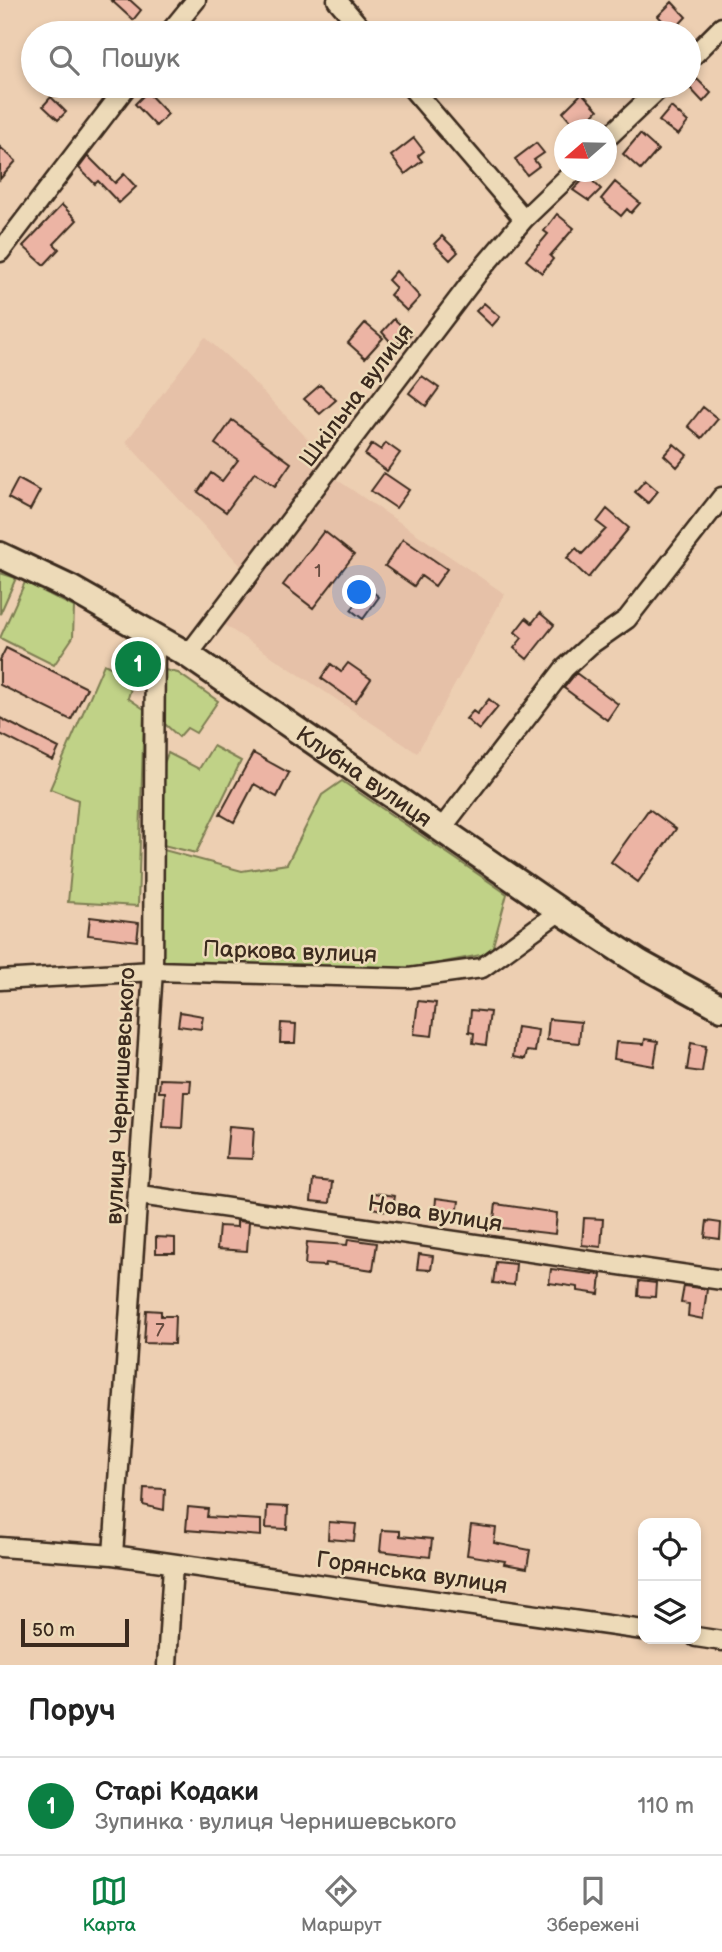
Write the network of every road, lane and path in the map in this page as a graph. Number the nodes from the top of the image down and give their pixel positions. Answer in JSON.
{"nodes":[{"id":1,"x":196,"y":0,"type":"edge"},
{"id":2,"x":337,"y":0,"type":"edge"},
{"id":3,"x":179,"y":21,"type":"edge"},
{"id":4,"x":355,"y":21,"type":"edge"},
{"id":5,"x":722,"y":27,"type":"edge"},
{"id":6,"x":701,"y":48,"type":"edge"},
{"id":7,"x":118,"y":98,"type":"edge"},
{"id":8,"x":420,"y":98,"type":"edge"},
{"id":9,"x":650,"y":98,"type":"edge"},
{"id":10,"x":617,"y":129,"type":"edge"},
{"id":11,"x":563,"y":182,"type":"edge"},
{"id":12,"x":524,"y":219,"type":"junction"},
{"id":13,"x":0,"y":252,"type":"edge"},
{"id":14,"x":722,"y":497,"type":"edge"},
{"id":15,"x":0,"y":555,"type":"edge"},
{"id":16,"x":155,"y":639,"type":"junction"},
{"id":17,"x":188,"y":655,"type":"junction"},
{"id":18,"x":442,"y":828,"type":"junction"},
{"id":19,"x":560,"y":911,"type":"junction"},
{"id":20,"x":153,"y":971,"type":"junction"},
{"id":21,"x":0,"y":980,"type":"edge"},
{"id":22,"x":722,"y":1009,"type":"edge"},
{"id":23,"x":140,"y":1195,"type":"junction"},
{"id":24,"x":722,"y":1280,"type":"edge"},
{"id":25,"x":0,"y":1547,"type":"edge"},
{"id":26,"x":113,"y":1555,"type":"junction"},
{"id":27,"x":173,"y":1565,"type":"junction"},
{"id":28,"x":638,"y":1628,"type":"edge"},
{"id":29,"x":701,"y":1638,"type":"edge"},
{"id":30,"x":722,"y":1641,"type":"edge"},
{"id":31,"x":167,"y":1665,"type":"edge"}],
"edges":[{"from":1,"to":3,"type":"street"},
{"from":2,"to":4,"type":"street"},
{"from":5,"to":6,"type":"street"},
{"from":7,"to":13,"type":"street"},
{"from":8,"to":12,"type":"street"},
{"from":9,"to":10,"type":"street"},
{"from":11,"to":12,"type":"street","name":"Шкільна вулиця"},
{"from":12,"to":17,"type":"street","name":"Шкільна вулиця"},
{"from":14,"to":18,"type":"street"},
{"from":15,"to":16,"type":"street","name":"Клубна вулиця"},
{"from":16,"to":17,"type":"street","name":"Клубна вулиця"},
{"from":16,"to":20,"type":"street","name":"вулиця Чернишевського"},
{"from":17,"to":18,"type":"street","name":"Клубна вулиця"},
{"from":18,"to":19,"type":"street","name":"Клубна вулиця"},
{"from":19,"to":20,"type":"street","name":"Паркова вулиця"},
{"from":19,"to":22,"type":"street","name":"Клубна вулиця"},
{"from":20,"to":21,"type":"street","name":"Паркова вулиця"},
{"from":20,"to":23,"type":"street","name":"вулиця Чернишевського"},
{"from":23,"to":24,"type":"street","name":"Нова вулиця"},
{"from":23,"to":26,"type":"street","name":"вулиця Чернишевського"},
{"from":25,"to":26,"type":"street","name":"Горянська вулиця"},
{"from":26,"to":27,"type":"street","name":"Горянська вулиця"},
{"from":27,"to":28,"type":"street","name":"Горянська вулиця"},
{"from":27,"to":31,"type":"street"},
{"from":29,"to":30,"type":"street"}]}
